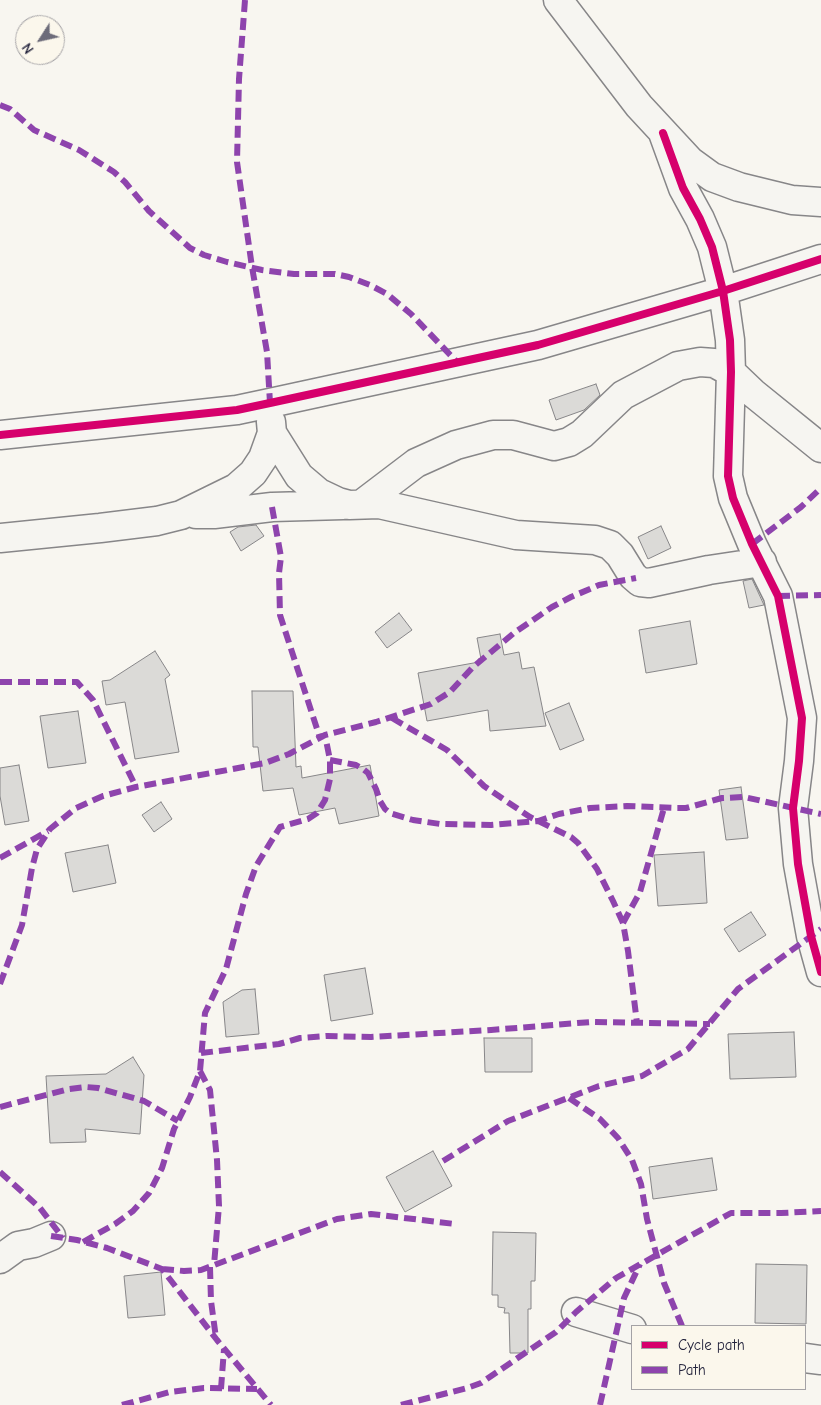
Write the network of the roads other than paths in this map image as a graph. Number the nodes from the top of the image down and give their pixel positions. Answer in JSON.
{"nodes":[{"id":1,"x":558,"y":0,"type":"edge"},
{"id":2,"x":663,"y":133,"type":"junction"},
{"id":3,"x":821,"y":202,"type":"edge"},
{"id":4,"x":821,"y":259,"type":"edge"},
{"id":5,"x":723,"y":291,"type":"junction"},
{"id":6,"x":731,"y":372,"type":"junction"},
{"id":7,"x":270,"y":403,"type":"junction"},
{"id":8,"x":272,"y":433,"type":"junction"},
{"id":9,"x":0,"y":435,"type":"edge"},
{"id":10,"x":821,"y":448,"type":"edge"},
{"id":11,"x":356,"y":505,"type":"junction"},
{"id":12,"x":180,"y":515,"type":"junction"},
{"id":13,"x":0,"y":538,"type":"edge"},
{"id":14,"x":762,"y":562,"type":"junction"},
{"id":15,"x":821,"y":972,"type":"edge"},
{"id":16,"x":51,"y":1236,"type":"dead end"},
{"id":17,"x":0,"y":1259,"type":"edge"},
{"id":18,"x":576,"y":1312,"type":"dead end"},
{"id":19,"x":631,"y":1329,"type":"edge"},
{"id":20,"x":806,"y":1358,"type":"edge"},
{"id":21,"x":821,"y":1360,"type":"edge"}],
"edges":[{"from":1,"to":2,"type":"street"},
{"from":2,"to":3,"type":"street"},
{"from":2,"to":5,"type":"street"},
{"from":4,"to":5,"type":"street"},
{"from":5,"to":6,"type":"street"},
{"from":5,"to":7,"type":"street"},
{"from":6,"to":10,"type":"street"},
{"from":6,"to":11,"type":"street"},
{"from":6,"to":14,"type":"street"},
{"from":7,"to":8,"type":"street"},
{"from":7,"to":9,"type":"street"},
{"from":8,"to":11,"type":"street"},
{"from":8,"to":12,"type":"street"},
{"from":11,"to":12,"type":"street"},
{"from":11,"to":14,"type":"street"},
{"from":12,"to":13,"type":"street"},
{"from":14,"to":15,"type":"street"},
{"from":16,"to":17,"type":"street"},
{"from":18,"to":19,"type":"street"},
{"from":20,"to":21,"type":"street"}]}
